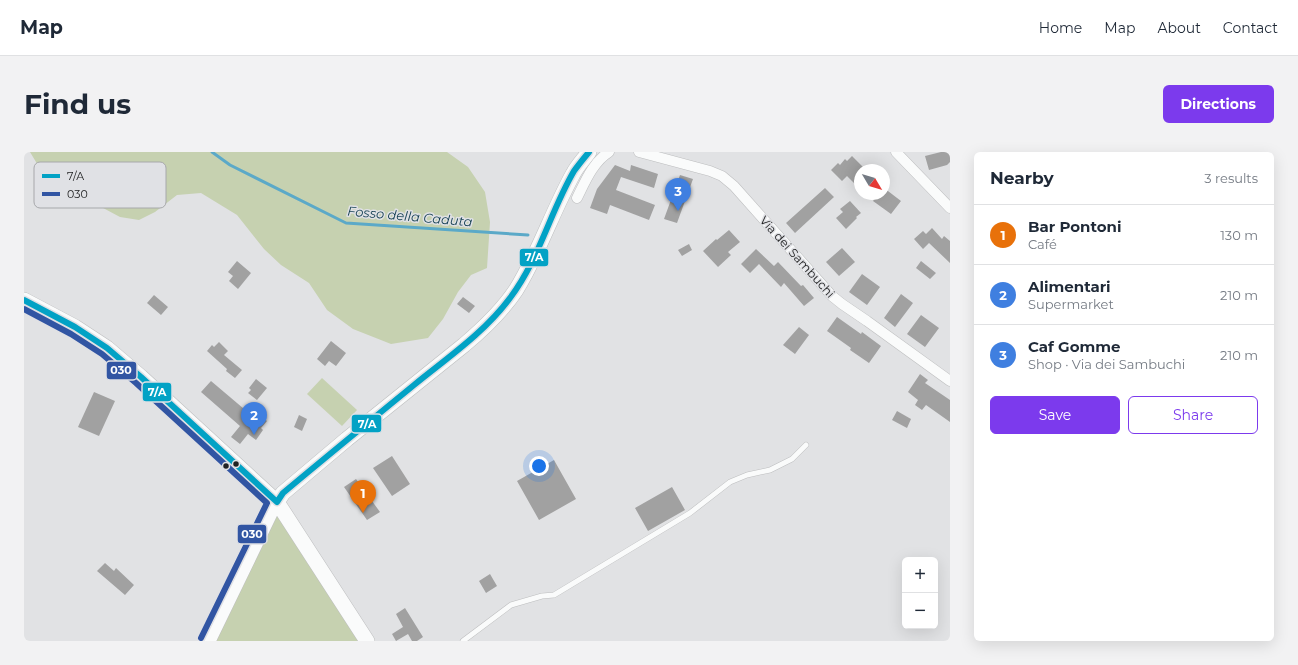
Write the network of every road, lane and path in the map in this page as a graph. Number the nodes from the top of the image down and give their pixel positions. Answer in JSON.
{"nodes":[{"id":1,"x":589,"y":152,"type":"edge"},
{"id":2,"x":609,"y":152,"type":"edge"},
{"id":3,"x":639,"y":152,"type":"edge"},
{"id":4,"x":896,"y":152,"type":"edge"},
{"id":5,"x":577,"y":198,"type":"dead end"},
{"id":6,"x":950,"y":208,"type":"edge"},
{"id":7,"x":24,"y":300,"type":"edge"},
{"id":8,"x":950,"y":381,"type":"edge"},
{"id":9,"x":806,"y":445,"type":"dead end"},
{"id":10,"x":277,"y":502,"type":"junction"},
{"id":11,"x":208,"y":641,"type":"edge"},
{"id":12,"x":368,"y":641,"type":"edge"},
{"id":13,"x":463,"y":641,"type":"edge"}],
"edges":[{"from":1,"to":10,"type":"street"},
{"from":2,"to":5,"type":"street"},
{"from":3,"to":8,"type":"street","name":"Via dei Sambuchi"},
{"from":4,"to":6,"type":"street"},
{"from":7,"to":10,"type":"street"},
{"from":9,"to":13,"type":"lane"},
{"from":10,"to":11,"type":"street"},
{"from":10,"to":12,"type":"street"}]}
